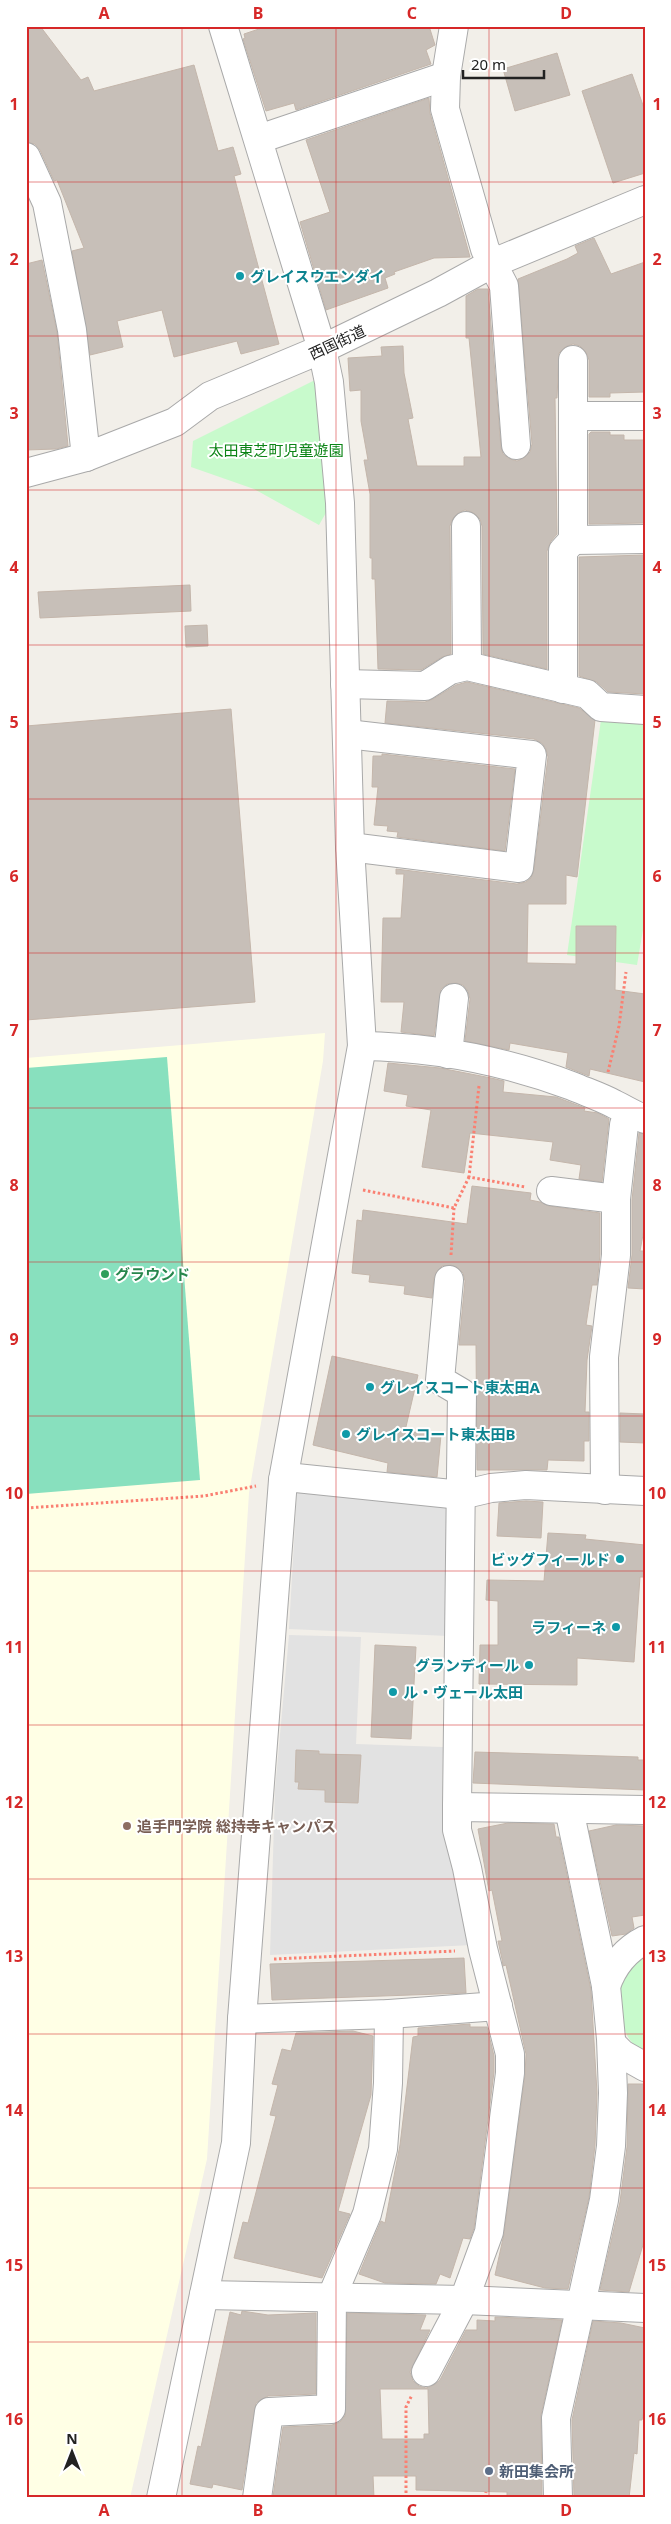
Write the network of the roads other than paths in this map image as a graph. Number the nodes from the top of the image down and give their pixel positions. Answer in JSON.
{"nodes":[{"id":1,"x":223,"y":26,"type":"edge"},
{"id":2,"x":454,"y":26,"type":"edge"},
{"id":3,"x":446,"y":76,"type":"junction"},
{"id":4,"x":259,"y":140,"type":"junction"},
{"id":5,"x":26,"y":157,"type":"edge"},
{"id":6,"x":645,"y":200,"type":"edge"},
{"id":7,"x":493,"y":264,"type":"junction"},
{"id":8,"x":322,"y":350,"type":"junction"},
{"id":9,"x":573,"y":360,"type":"dead end"},
{"id":10,"x":573,"y":416,"type":"junction"},
{"id":11,"x":645,"y":416,"type":"edge"},
{"id":12,"x":516,"y":445,"type":"dead end"},
{"id":13,"x":86,"y":457,"type":"junction"},
{"id":14,"x":26,"y":473,"type":"edge"},
{"id":15,"x":466,"y":526,"type":"dead end"},
{"id":16,"x":645,"y":539,"type":"edge"},
{"id":17,"x":573,"y":540,"type":"junction"},
{"id":18,"x":467,"y":666,"type":"junction"},
{"id":19,"x":345,"y":684,"type":"junction"},
{"id":20,"x":563,"y":689,"type":"junction"},
{"id":21,"x":645,"y":710,"type":"edge"},
{"id":22,"x":346,"y":734,"type":"junction"},
{"id":23,"x":350,"y":847,"type":"junction"},
{"id":24,"x":454,"y":998,"type":"dead end"},
{"id":25,"x":362,"y":1046,"type":"junction"},
{"id":26,"x":448,"y":1054,"type":"junction"},
{"id":27,"x":636,"y":1116,"type":"edge"},
{"id":28,"x":551,"y":1191,"type":"road end"},
{"id":29,"x":616,"y":1199,"type":"junction"},
{"id":30,"x":449,"y":1280,"type":"road end"},
{"id":31,"x":284,"y":1480,"type":"junction"},
{"id":32,"x":605,"y":1490,"type":"junction"},
{"id":33,"x":645,"y":1491,"type":"edge"},
{"id":34,"x":461,"y":1495,"type":"junction"},
{"id":35,"x":457,"y":1807,"type":"junction"},
{"id":36,"x":569,"y":1809,"type":"junction"},
{"id":37,"x":645,"y":1810,"type":"edge"},
{"id":38,"x":645,"y":1940,"type":"edge"},
{"id":39,"x":606,"y":1986,"type":"junction"},
{"id":40,"x":498,"y":2006,"type":"junction"},
{"id":41,"x":389,"y":2014,"type":"junction"},
{"id":42,"x":242,"y":2019,"type":"junction"},
{"id":43,"x":612,"y":2044,"type":"junction"},
{"id":44,"x":645,"y":2067,"type":"edge"},
{"id":45,"x":204,"y":2295,"type":"junction"},
{"id":46,"x":332,"y":2296,"type":"junction"},
{"id":47,"x":464,"y":2300,"type":"junction"},
{"id":48,"x":580,"y":2305,"type":"junction"},
{"id":49,"x":645,"y":2308,"type":"edge"},
{"id":50,"x":426,"y":2372,"type":"road end"},
{"id":51,"x":161,"y":2498,"type":"edge"},
{"id":52,"x":256,"y":2498,"type":"edge"},
{"id":53,"x":558,"y":2498,"type":"edge"}],
"edges":[{"from":1,"to":4,"type":"street"},
{"from":2,"to":3,"type":"street"},
{"from":3,"to":4,"type":"street"},
{"from":3,"to":7,"type":"street"},
{"from":4,"to":8,"type":"street"},
{"from":5,"to":13,"type":"street"},
{"from":6,"to":7,"type":"street","name":"西国街道"},
{"from":7,"to":8,"type":"street","name":"西国街道"},
{"from":7,"to":12,"type":"street"},
{"from":8,"to":13,"type":"street","name":"西国街道"},
{"from":8,"to":19,"type":"street"},
{"from":9,"to":10,"type":"street"},
{"from":10,"to":11,"type":"street"},
{"from":10,"to":17,"type":"street"},
{"from":13,"to":14,"type":"street","name":"西国街道"},
{"from":15,"to":18,"type":"street"},
{"from":16,"to":17,"type":"street"},
{"from":17,"to":20,"type":"street"},
{"from":18,"to":19,"type":"street"},
{"from":18,"to":20,"type":"street"},
{"from":19,"to":22,"type":"street"},
{"from":20,"to":21,"type":"street"},
{"from":22,"to":23,"type":"street"},
{"from":22,"to":23,"type":"street"},
{"from":23,"to":25,"type":"street"},
{"from":24,"to":26,"type":"street"},
{"from":25,"to":26,"type":"street"},
{"from":25,"to":31,"type":"street"},
{"from":26,"to":27,"type":"street"},
{"from":27,"to":29,"type":"street"},
{"from":28,"to":29,"type":"street"},
{"from":29,"to":32,"type":"street"},
{"from":30,"to":34,"type":"street"},
{"from":31,"to":34,"type":"street"},
{"from":31,"to":42,"type":"street"},
{"from":32,"to":33,"type":"street"},
{"from":32,"to":34,"type":"street"},
{"from":34,"to":35,"type":"street"},
{"from":35,"to":36,"type":"street"},
{"from":35,"to":40,"type":"street"},
{"from":36,"to":37,"type":"street"},
{"from":36,"to":39,"type":"street"},
{"from":38,"to":39,"type":"street"},
{"from":39,"to":43,"type":"street"},
{"from":40,"to":41,"type":"street"},
{"from":40,"to":47,"type":"street"},
{"from":41,"to":42,"type":"street"},
{"from":41,"to":46,"type":"street"},
{"from":42,"to":45,"type":"street"},
{"from":43,"to":44,"type":"street"},
{"from":43,"to":48,"type":"street"},
{"from":45,"to":46,"type":"street"},
{"from":45,"to":51,"type":"street"},
{"from":46,"to":47,"type":"street"},
{"from":46,"to":52,"type":"street"},
{"from":47,"to":48,"type":"street"},
{"from":47,"to":50,"type":"street"},
{"from":48,"to":49,"type":"street"},
{"from":48,"to":53,"type":"street"}]}
